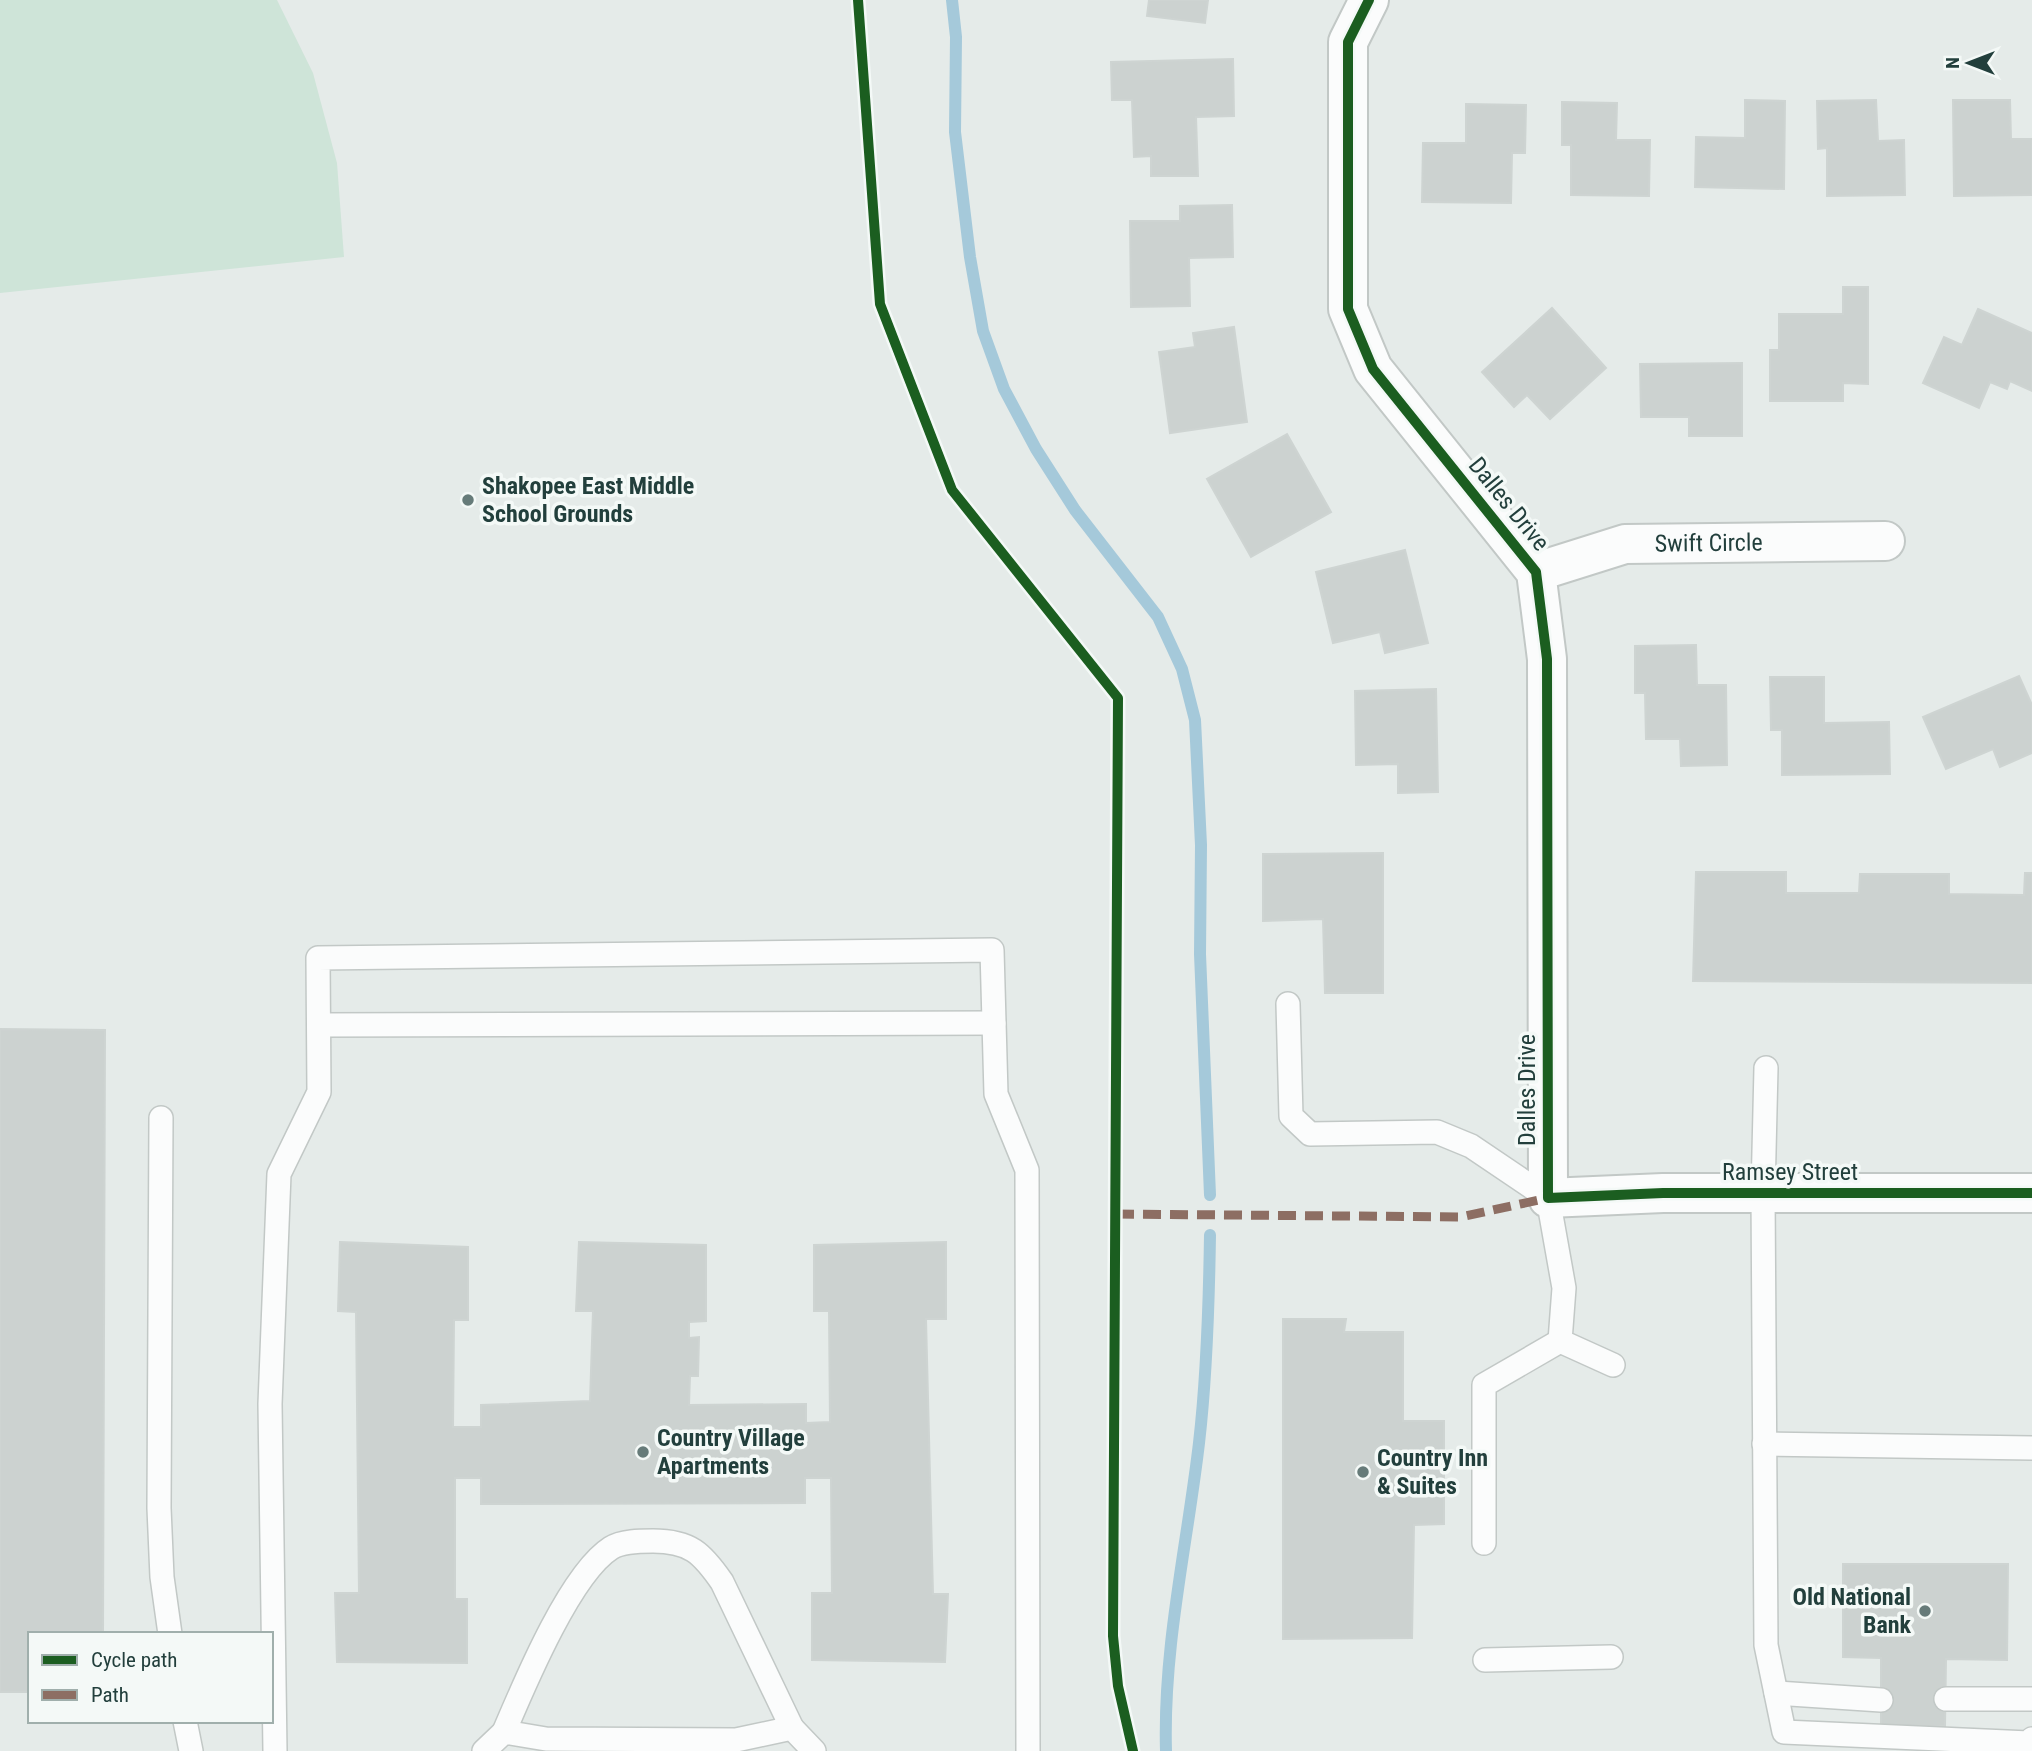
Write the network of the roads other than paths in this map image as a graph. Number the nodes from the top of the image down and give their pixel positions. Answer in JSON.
{"nodes":[{"id":1,"x":1370,"y":0,"type":"edge"},
{"id":2,"x":1885,"y":541,"type":"dead end"},
{"id":3,"x":1536,"y":572,"type":"junction"},
{"id":4,"x":1289,"y":1004,"type":"dead end"},
{"id":5,"x":994,"y":1023,"type":"junction"},
{"id":6,"x":319,"y":1025,"type":"junction"},
{"id":7,"x":1766,"y":1068,"type":"dead end"},
{"id":8,"x":161,"y":1118,"type":"dead end"},
{"id":9,"x":1763,"y":1193,"type":"junction"},
{"id":10,"x":2032,"y":1193,"type":"edge"},
{"id":11,"x":1548,"y":1198,"type":"junction"},
{"id":12,"x":1560,"y":1341,"type":"junction"},
{"id":13,"x":1613,"y":1365,"type":"dead end"},
{"id":14,"x":1765,"y":1444,"type":"junction"},
{"id":15,"x":2032,"y":1448,"type":"edge"},
{"id":16,"x":1484,"y":1543,"type":"dead end"},
{"id":17,"x":170,"y":1632,"type":"edge"},
{"id":18,"x":1611,"y":1657,"type":"dead end"},
{"id":19,"x":1485,"y":1660,"type":"dead end"},
{"id":20,"x":1776,"y":1693,"type":"junction"},
{"id":21,"x":1946,"y":1699,"type":"dead end"},
{"id":22,"x":2032,"y":1699,"type":"edge"},
{"id":23,"x":1881,"y":1700,"type":"dead end"},
{"id":24,"x":185,"y":1723,"type":"edge"},
{"id":25,"x":792,"y":1728,"type":"junction"},
{"id":26,"x":504,"y":1732,"type":"junction"},
{"id":27,"x":2032,"y":1739,"type":"edge"},
{"id":28,"x":191,"y":1751,"type":"edge"},
{"id":29,"x":275,"y":1751,"type":"edge"},
{"id":30,"x":484,"y":1751,"type":"edge"},
{"id":31,"x":814,"y":1751,"type":"edge"},
{"id":32,"x":1028,"y":1751,"type":"edge"}],
"edges":[{"from":1,"to":3,"type":"street","name":"Dalles Drive"},
{"from":2,"to":3,"type":"street","name":"Swift Circle"},
{"from":3,"to":11,"type":"street","name":"Dalles Drive"},
{"from":4,"to":11,"type":"lane"},
{"from":5,"to":6,"type":"lane"},
{"from":5,"to":6,"type":"lane"},
{"from":5,"to":32,"type":"lane"},
{"from":6,"to":29,"type":"lane"},
{"from":7,"to":9,"type":"lane"},
{"from":8,"to":17,"type":"lane"},
{"from":9,"to":10,"type":"street","name":"Ramsey Street"},
{"from":9,"to":11,"type":"street","name":"Ramsey Street"},
{"from":9,"to":14,"type":"lane"},
{"from":11,"to":12,"type":"lane"},
{"from":12,"to":13,"type":"lane"},
{"from":12,"to":16,"type":"lane"},
{"from":14,"to":15,"type":"lane"},
{"from":14,"to":20,"type":"lane"},
{"from":18,"to":19,"type":"lane"},
{"from":20,"to":23,"type":"lane"},
{"from":20,"to":27,"type":"lane"},
{"from":21,"to":22,"type":"lane"},
{"from":24,"to":28,"type":"lane"},
{"from":25,"to":26,"type":"lane"},
{"from":25,"to":26,"type":"lane"},
{"from":25,"to":31,"type":"lane"},
{"from":26,"to":30,"type":"lane"}]}
